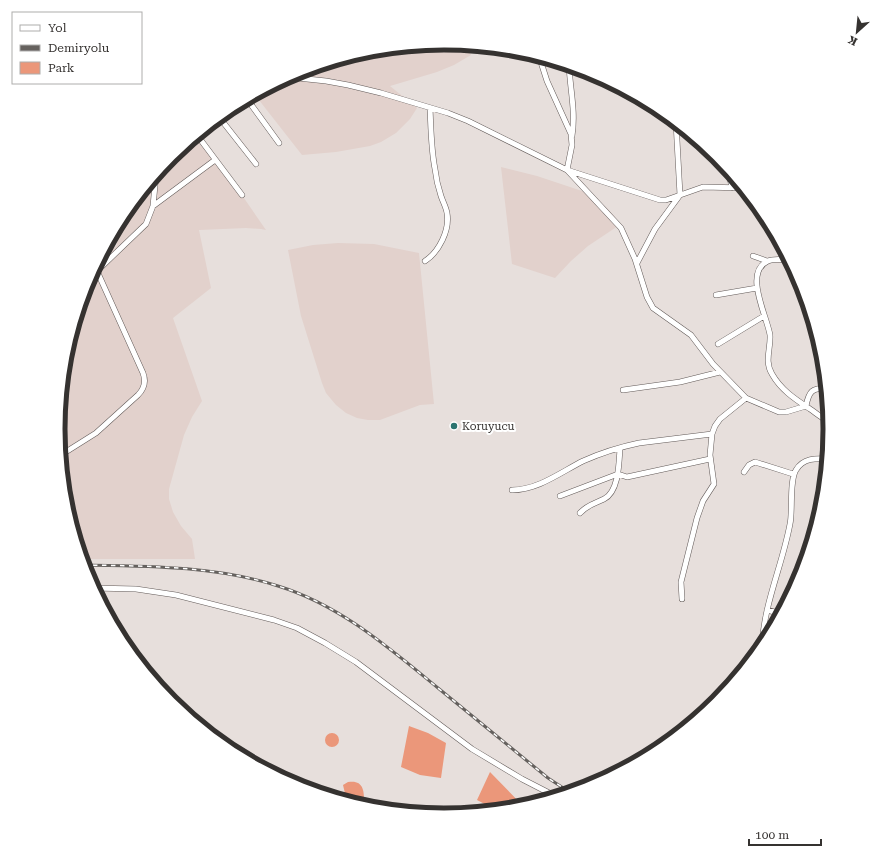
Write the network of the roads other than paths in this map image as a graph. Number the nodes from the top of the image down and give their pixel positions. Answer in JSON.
{"nodes":[{"id":1,"x":541,"y":63,"type":"edge"},
{"id":2,"x":569,"y":71,"type":"edge"},
{"id":3,"x":301,"y":78,"type":"edge"},
{"id":4,"x":250,"y":104,"type":"edge"},
{"id":5,"x":430,"y":108,"type":"junction"},
{"id":6,"x":223,"y":122,"type":"edge"},
{"id":7,"x":676,"y":128,"type":"edge"},
{"id":8,"x":572,"y":138,"type":"junction"},
{"id":9,"x":200,"y":139,"type":"edge"},
{"id":10,"x":279,"y":143,"type":"dead end"},
{"id":11,"x":215,"y":160,"type":"junction"},
{"id":12,"x":256,"y":164,"type":"dead end"},
{"id":13,"x":567,"y":170,"type":"junction"},
{"id":14,"x":730,"y":179,"type":"edge"},
{"id":15,"x":155,"y":184,"type":"edge"},
{"id":16,"x":732,"y":188,"type":"junction"},
{"id":17,"x":738,"y":188,"type":"edge"},
{"id":18,"x":680,"y":195,"type":"junction"},
{"id":19,"x":242,"y":196,"type":"dead end"},
{"id":20,"x":153,"y":206,"type":"junction"},
{"id":21,"x":753,"y":256,"type":"dead end"},
{"id":22,"x":784,"y":260,"type":"edge"},
{"id":23,"x":425,"y":261,"type":"dead end"},
{"id":24,"x":767,"y":261,"type":"junction"},
{"id":25,"x":637,"y":263,"type":"junction"},
{"id":26,"x":102,"y":266,"type":"edge"},
{"id":27,"x":98,"y":274,"type":"edge"},
{"id":28,"x":757,"y":288,"type":"junction"},
{"id":29,"x":716,"y":295,"type":"dead end"},
{"id":30,"x":764,"y":316,"type":"junction"},
{"id":31,"x":718,"y":344,"type":"dead end"},
{"id":32,"x":720,"y":372,"type":"junction"},
{"id":33,"x":822,"y":388,"type":"edge"},
{"id":34,"x":623,"y":390,"type":"dead end"},
{"id":35,"x":746,"y":398,"type":"junction"},
{"id":36,"x":806,"y":406,"type":"junction"},
{"id":37,"x":824,"y":418,"type":"edge"},
{"id":38,"x":712,"y":434,"type":"junction"},
{"id":39,"x":620,"y":448,"type":"junction"},
{"id":40,"x":66,"y":451,"type":"edge"},
{"id":41,"x":710,"y":459,"type":"junction"},
{"id":42,"x":823,"y":459,"type":"edge"},
{"id":43,"x":744,"y":472,"type":"dead end"},
{"id":44,"x":618,"y":474,"type":"junction"},
{"id":45,"x":793,"y":474,"type":"junction"},
{"id":46,"x":512,"y":490,"type":"dead end"},
{"id":47,"x":560,"y":496,"type":"dead end"},
{"id":48,"x":580,"y":513,"type":"dead end"},
{"id":49,"x":100,"y":588,"type":"edge"},
{"id":50,"x":682,"y":598,"type":"dead end"},
{"id":51,"x":767,"y":610,"type":"junction"},
{"id":52,"x":777,"y":613,"type":"edge"},
{"id":53,"x":763,"y":635,"type":"edge"},
{"id":54,"x":549,"y":794,"type":"edge"}],
"edges":[{"from":1,"to":8,"type":"street"},
{"from":2,"to":8,"type":"street"},
{"from":3,"to":5,"type":"street"},
{"from":4,"to":10,"type":"street"},
{"from":5,"to":13,"type":"street"},
{"from":5,"to":23,"type":"street"},
{"from":6,"to":12,"type":"street"},
{"from":7,"to":18,"type":"street"},
{"from":8,"to":13,"type":"street"},
{"from":9,"to":11,"type":"street"},
{"from":11,"to":19,"type":"street"},
{"from":11,"to":20,"type":"street"},
{"from":13,"to":18,"type":"street"},
{"from":13,"to":25,"type":"street"},
{"from":14,"to":16,"type":"street"},
{"from":15,"to":20,"type":"street"},
{"from":16,"to":17,"type":"street"},
{"from":16,"to":18,"type":"street"},
{"from":18,"to":25,"type":"street"},
{"from":20,"to":26,"type":"street"},
{"from":21,"to":24,"type":"street"},
{"from":22,"to":24,"type":"street"},
{"from":24,"to":28,"type":"street"},
{"from":25,"to":32,"type":"street"},
{"from":27,"to":40,"type":"street"},
{"from":28,"to":29,"type":"street"},
{"from":28,"to":30,"type":"street"},
{"from":30,"to":31,"type":"street"},
{"from":30,"to":36,"type":"street"},
{"from":32,"to":34,"type":"street"},
{"from":32,"to":35,"type":"street"},
{"from":33,"to":36,"type":"street"},
{"from":35,"to":36,"type":"street"},
{"from":35,"to":38,"type":"street"},
{"from":36,"to":37,"type":"street"},
{"from":38,"to":39,"type":"street"},
{"from":38,"to":41,"type":"street"},
{"from":39,"to":44,"type":"street"},
{"from":39,"to":46,"type":"street"},
{"from":41,"to":44,"type":"street"},
{"from":41,"to":50,"type":"street"},
{"from":42,"to":45,"type":"street"},
{"from":43,"to":45,"type":"street"},
{"from":44,"to":47,"type":"street"},
{"from":44,"to":48,"type":"street"},
{"from":45,"to":51,"type":"street"},
{"from":49,"to":54,"type":"street"},
{"from":51,"to":52,"type":"street"},
{"from":51,"to":53,"type":"street"}]}
